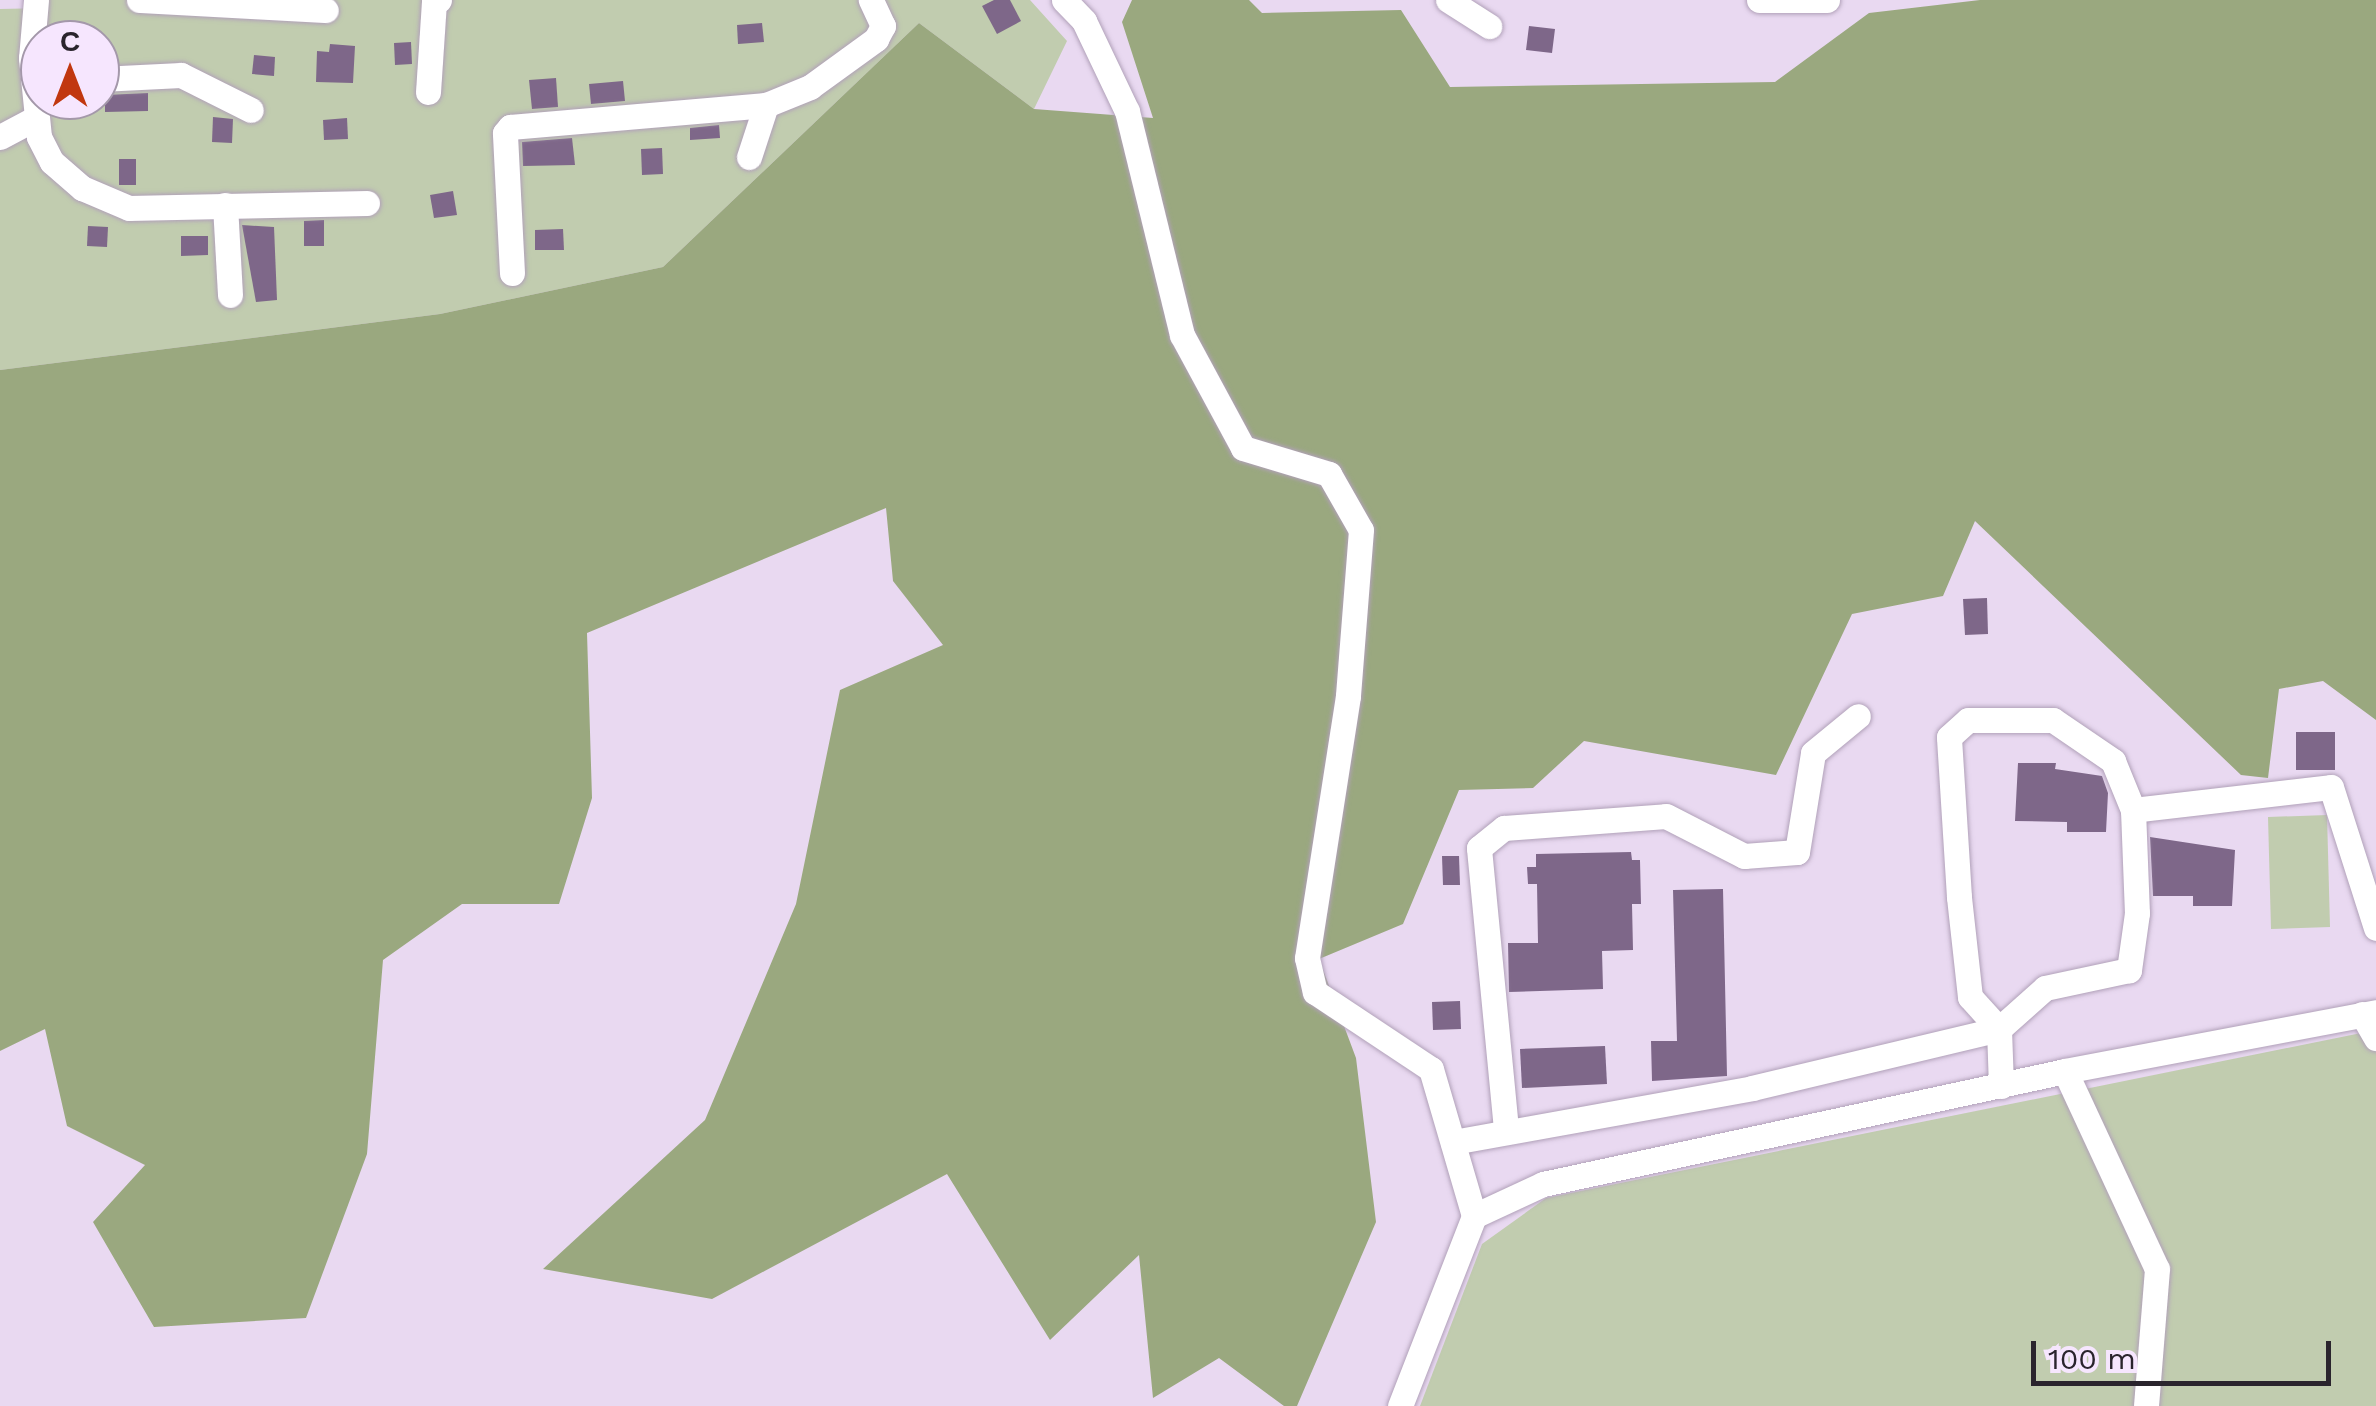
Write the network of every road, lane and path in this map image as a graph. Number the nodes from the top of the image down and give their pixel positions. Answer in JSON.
{"nodes":[{"id":1,"x":139,"y":0,"type":"edge"},
{"id":2,"x":439,"y":0,"type":"edge"},
{"id":3,"x":871,"y":0,"type":"edge"},
{"id":4,"x":1064,"y":0,"type":"edge"},
{"id":5,"x":1448,"y":0,"type":"edge"},
{"id":6,"x":1759,"y":0,"type":"edge"},
{"id":7,"x":1828,"y":0,"type":"edge"},
{"id":8,"x":326,"y":10,"type":"dead end"},
{"id":9,"x":1489,"y":26,"type":"dead end"},
{"id":10,"x":120,"y":78,"type":"edge"},
{"id":11,"x":428,"y":92,"type":"dead end"},
{"id":12,"x":766,"y":106,"type":"junction"},
{"id":13,"x":251,"y":110,"type":"dead end"},
{"id":14,"x":31,"y":120,"type":"edge"},
{"id":15,"x":36,"y":120,"type":"edge"},
{"id":16,"x":0,"y":137,"type":"edge"},
{"id":17,"x":749,"y":157,"type":"dead end"},
{"id":18,"x":366,"y":203,"type":"dead end"},
{"id":19,"x":225,"y":205,"type":"junction"},
{"id":20,"x":512,"y":273,"type":"dead end"},
{"id":21,"x":230,"y":295,"type":"dead end"},
{"id":22,"x":1858,"y":716,"type":"dead end"},
{"id":23,"x":2134,"y":810,"type":"junction"},
{"id":24,"x":2376,"y":928,"type":"edge"},
{"id":25,"x":2369,"y":1013,"type":"edge"},
{"id":26,"x":1999,"y":1030,"type":"junction"},
{"id":27,"x":2376,"y":1038,"type":"edge"},
{"id":28,"x":2065,"y":1070,"type":"junction"},
{"id":29,"x":2001,"y":1086,"type":"junction"},
{"id":30,"x":1506,"y":1129,"type":"junction"},
{"id":31,"x":1454,"y":1142,"type":"junction"},
{"id":32,"x":1474,"y":1216,"type":"junction"},
{"id":33,"x":1400,"y":1406,"type":"edge"},
{"id":34,"x":2146,"y":1406,"type":"edge"}],
"edges":[{"from":1,"to":8,"type":"street"},
{"from":2,"to":11,"type":"street"},
{"from":3,"to":12,"type":"street"},
{"from":4,"to":31,"type":"street"},
{"from":5,"to":9,"type":"street"},
{"from":6,"to":7,"type":"street"},
{"from":10,"to":13,"type":"street"},
{"from":12,"to":17,"type":"street"},
{"from":12,"to":20,"type":"street"},
{"from":14,"to":16,"type":"street"},
{"from":15,"to":19,"type":"street"},
{"from":18,"to":19,"type":"street"},
{"from":19,"to":21,"type":"street"},
{"from":22,"to":30,"type":"street"},
{"from":23,"to":24,"type":"street"},
{"from":23,"to":26,"type":"street"},
{"from":23,"to":26,"type":"street"},
{"from":25,"to":27,"type":"street"},
{"from":25,"to":28,"type":"street"},
{"from":26,"to":29,"type":"street"},
{"from":26,"to":30,"type":"street"},
{"from":28,"to":29,"type":"street"},
{"from":28,"to":34,"type":"street"},
{"from":29,"to":32,"type":"street"},
{"from":30,"to":31,"type":"street"},
{"from":31,"to":32,"type":"street"},
{"from":32,"to":33,"type":"street"}]}
